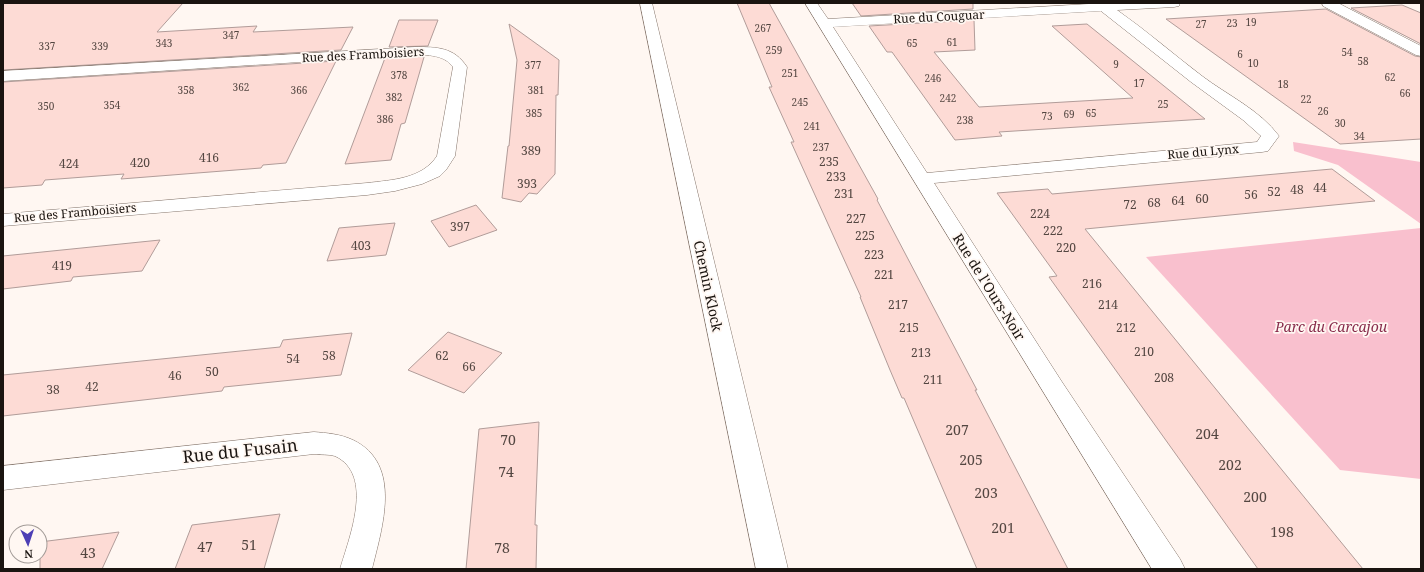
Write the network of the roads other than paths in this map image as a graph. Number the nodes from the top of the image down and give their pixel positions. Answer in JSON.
{"nodes":[{"id":1,"x":646,"y":3,"type":"edge"},
{"id":2,"x":811,"y":3,"type":"edge"},
{"id":3,"x":1174,"y":3,"type":"edge"},
{"id":4,"x":1328,"y":3,"type":"edge"},
{"id":5,"x":1104,"y":7,"type":"junction"},
{"id":6,"x":825,"y":24,"type":"junction"},
{"id":7,"x":1421,"y":52,"type":"edge"},
{"id":8,"x":3,"y":76,"type":"edge"},
{"id":9,"x":921,"y":179,"type":"junction"},
{"id":10,"x":3,"y":220,"type":"edge"},
{"id":11,"x":3,"y":478,"type":"edge"},
{"id":12,"x":356,"y":569,"type":"edge"},
{"id":13,"x":772,"y":569,"type":"edge"},
{"id":14,"x":1169,"y":569,"type":"edge"}],
"edges":[{"from":1,"to":13,"type":"street","name":"Chemin Klock"},
{"from":2,"to":6,"type":"street","name":"Rue de l'Ours-Noir"},
{"from":3,"to":5,"type":"street","name":"Rue du Couguar"},
{"from":4,"to":7,"type":"street"},
{"from":5,"to":6,"type":"street","name":"Rue du Couguar"},
{"from":5,"to":9,"type":"street","name":"Rue du Lynx"},
{"from":6,"to":9,"type":"street","name":"Rue de l'Ours-Noir"},
{"from":8,"to":10,"type":"street","name":"Rue des Framboisiers"},
{"from":9,"to":14,"type":"street","name":"Rue de l'Ours-Noir"},
{"from":11,"to":12,"type":"street","name":"Rue du Fusain"}]}
